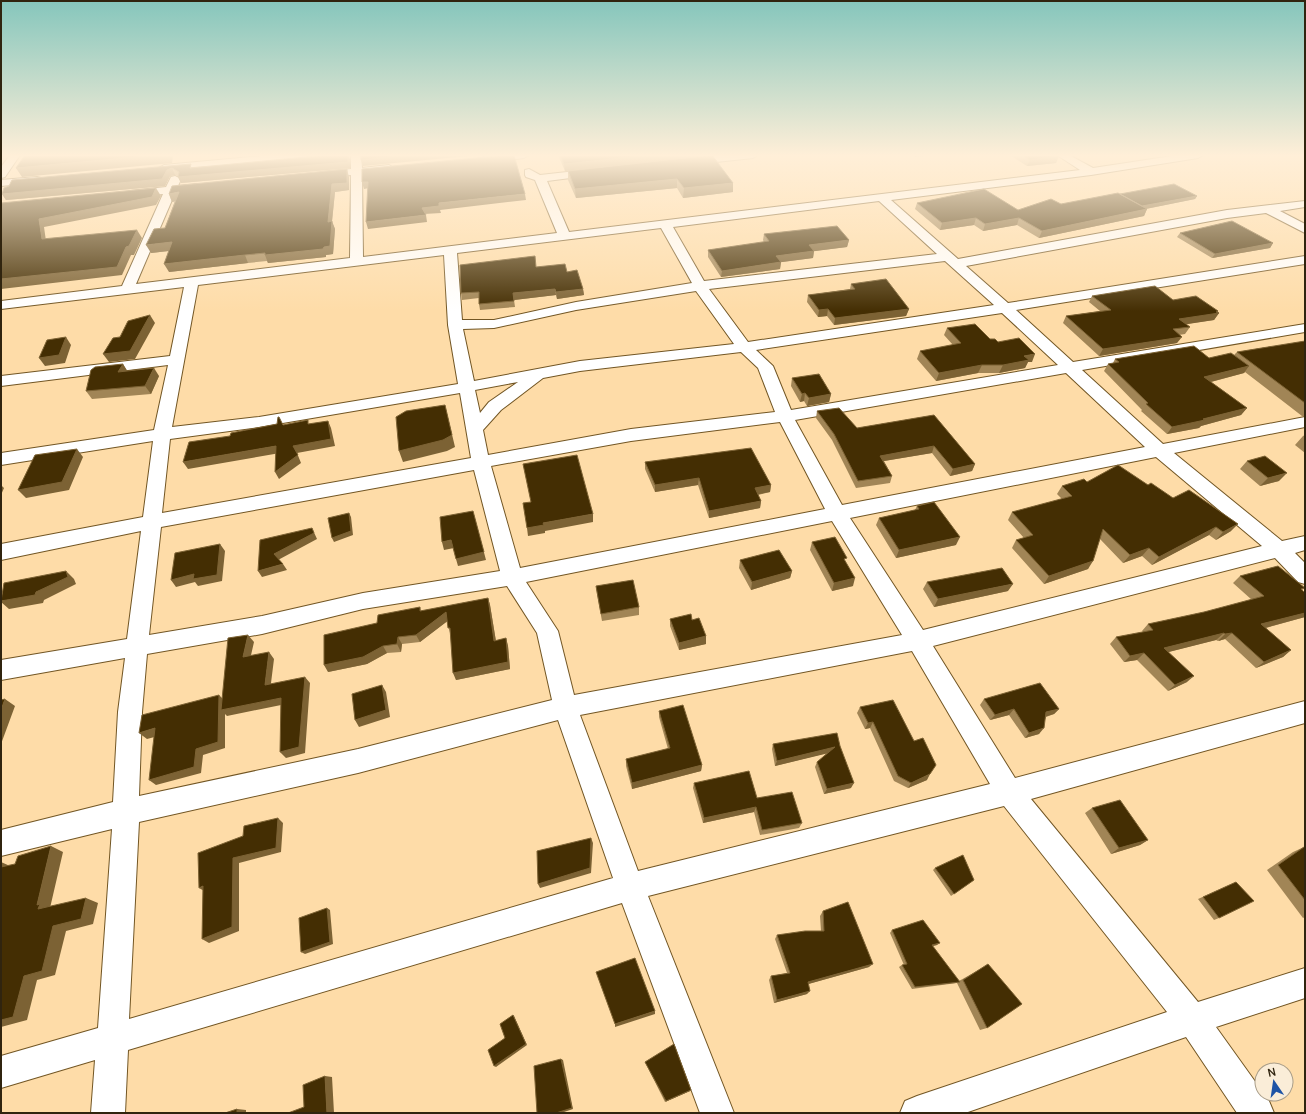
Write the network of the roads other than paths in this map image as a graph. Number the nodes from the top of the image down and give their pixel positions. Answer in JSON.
{"nodes":[{"id":1,"x":163,"y":207,"type":"edge"},
{"id":2,"x":356,"y":207,"type":"edge"},
{"id":3,"x":552,"y":207,"type":"edge"},
{"id":4,"x":807,"y":207,"type":"edge"},
{"id":5,"x":892,"y":207,"type":"edge"},
{"id":6,"x":1288,"y":207,"type":"edge"},
{"id":7,"x":1270,"y":210,"type":"junction"},
{"id":8,"x":665,"y":224,"type":"junction"},
{"id":9,"x":1305,"y":229,"type":"edge"},
{"id":10,"x":565,"y":236,"type":"junction"},
{"id":11,"x":450,"y":251,"type":"junction"},
{"id":12,"x":950,"y":260,"type":"junction"},
{"id":13,"x":1305,"y":260,"type":"edge"},
{"id":14,"x":357,"y":262,"type":"junction"},
{"id":15,"x":192,"y":282,"type":"junction"},
{"id":16,"x":700,"y":286,"type":"junction"},
{"id":17,"x":127,"y":290,"type":"junction"},
{"id":18,"x":1,"y":305,"type":"edge"},
{"id":19,"x":1005,"y":308,"type":"junction"},
{"id":20,"x":455,"y":324,"type":"junction"},
{"id":21,"x":1302,"y":331,"type":"edge"},
{"id":22,"x":744,"y":347,"type":"junction"},
{"id":23,"x":175,"y":360,"type":"junction"},
{"id":24,"x":1072,"y":368,"type":"junction"},
{"id":25,"x":542,"y":373,"type":"junction"},
{"id":26,"x":1,"y":381,"type":"edge"},
{"id":27,"x":468,"y":387,"type":"junction"},
{"id":28,"x":785,"y":416,"type":"junction"},
{"id":29,"x":1305,"y":422,"type":"edge"},
{"id":30,"x":475,"y":429,"type":"junction"},
{"id":31,"x":162,"y":434,"type":"junction"},
{"id":32,"x":1159,"y":450,"type":"junction"},
{"id":33,"x":1,"y":459,"type":"edge"},
{"id":34,"x":481,"y":462,"type":"junction"},
{"id":35,"x":837,"y":513,"type":"junction"},
{"id":36,"x":152,"y":522,"type":"junction"},
{"id":37,"x":1305,"y":543,"type":"edge"},
{"id":38,"x":1278,"y":549,"type":"junction"},
{"id":39,"x":1,"y":552,"type":"edge"},
{"id":40,"x":1305,"y":576,"type":"edge"},
{"id":41,"x":512,"y":577,"type":"junction"},
{"id":42,"x":918,"y":641,"type":"junction"},
{"id":43,"x":137,"y":647,"type":"junction"},
{"id":44,"x":1,"y":670,"type":"edge"},
{"id":45,"x":565,"y":707,"type":"junction"},
{"id":46,"x":1305,"y":712,"type":"edge"},
{"id":47,"x":1009,"y":792,"type":"junction"},
{"id":48,"x":126,"y":812,"type":"junction"},
{"id":49,"x":1,"y":843,"type":"edge"},
{"id":50,"x":630,"y":887,"type":"junction"},
{"id":51,"x":1305,"y":983,"type":"edge"},
{"id":52,"x":1192,"y":1018,"type":"junction"},
{"id":53,"x":111,"y":1038,"type":"junction"},
{"id":54,"x":1,"y":1072,"type":"edge"},
{"id":55,"x":108,"y":1113,"type":"edge"},
{"id":56,"x":717,"y":1113,"type":"edge"},
{"id":57,"x":917,"y":1113,"type":"edge"},
{"id":58,"x":1257,"y":1113,"type":"edge"}],
"edges":[{"from":1,"to":17,"type":"street"},
{"from":2,"to":14,"type":"street"},
{"from":3,"to":10,"type":"street"},
{"from":4,"to":8,"type":"street"},
{"from":5,"to":12,"type":"street"},
{"from":6,"to":7,"type":"street"},
{"from":7,"to":9,"type":"street"},
{"from":7,"to":12,"type":"street"},
{"from":8,"to":10,"type":"street"},
{"from":8,"to":16,"type":"street"},
{"from":10,"to":11,"type":"street"},
{"from":11,"to":14,"type":"street"},
{"from":11,"to":20,"type":"street"},
{"from":12,"to":16,"type":"street"},
{"from":12,"to":19,"type":"street"},
{"from":13,"to":19,"type":"street"},
{"from":14,"to":15,"type":"street"},
{"from":15,"to":17,"type":"street"},
{"from":15,"to":23,"type":"street"},
{"from":16,"to":20,"type":"street"},
{"from":16,"to":22,"type":"street"},
{"from":17,"to":18,"type":"street"},
{"from":19,"to":22,"type":"street"},
{"from":19,"to":24,"type":"street"},
{"from":20,"to":27,"type":"street"},
{"from":21,"to":24,"type":"street"},
{"from":22,"to":25,"type":"street"},
{"from":22,"to":28,"type":"street"},
{"from":23,"to":26,"type":"street"},
{"from":23,"to":31,"type":"street"},
{"from":24,"to":28,"type":"street"},
{"from":24,"to":32,"type":"street"},
{"from":25,"to":27,"type":"street"},
{"from":25,"to":30,"type":"street"},
{"from":27,"to":30,"type":"street"},
{"from":27,"to":31,"type":"street"},
{"from":28,"to":34,"type":"street"},
{"from":28,"to":35,"type":"street"},
{"from":29,"to":32,"type":"street"},
{"from":30,"to":34,"type":"street"},
{"from":31,"to":33,"type":"street"},
{"from":31,"to":36,"type":"street"},
{"from":32,"to":35,"type":"street"},
{"from":32,"to":38,"type":"street"},
{"from":34,"to":36,"type":"street"},
{"from":34,"to":41,"type":"street"},
{"from":35,"to":41,"type":"street"},
{"from":35,"to":42,"type":"street"},
{"from":36,"to":39,"type":"street"},
{"from":36,"to":43,"type":"street"},
{"from":37,"to":38,"type":"street"},
{"from":38,"to":40,"type":"street"},
{"from":38,"to":42,"type":"street"},
{"from":41,"to":43,"type":"street"},
{"from":41,"to":45,"type":"street"},
{"from":42,"to":45,"type":"street"},
{"from":42,"to":47,"type":"street"},
{"from":43,"to":44,"type":"street"},
{"from":43,"to":48,"type":"street"},
{"from":45,"to":48,"type":"street"},
{"from":45,"to":50,"type":"street"},
{"from":46,"to":47,"type":"street"},
{"from":47,"to":50,"type":"street"},
{"from":47,"to":52,"type":"street"},
{"from":48,"to":49,"type":"street"},
{"from":48,"to":53,"type":"street"},
{"from":50,"to":53,"type":"street"},
{"from":50,"to":56,"type":"street"},
{"from":51,"to":52,"type":"street"},
{"from":52,"to":57,"type":"street"},
{"from":52,"to":58,"type":"street"},
{"from":53,"to":54,"type":"street"},
{"from":53,"to":55,"type":"street"}]}
